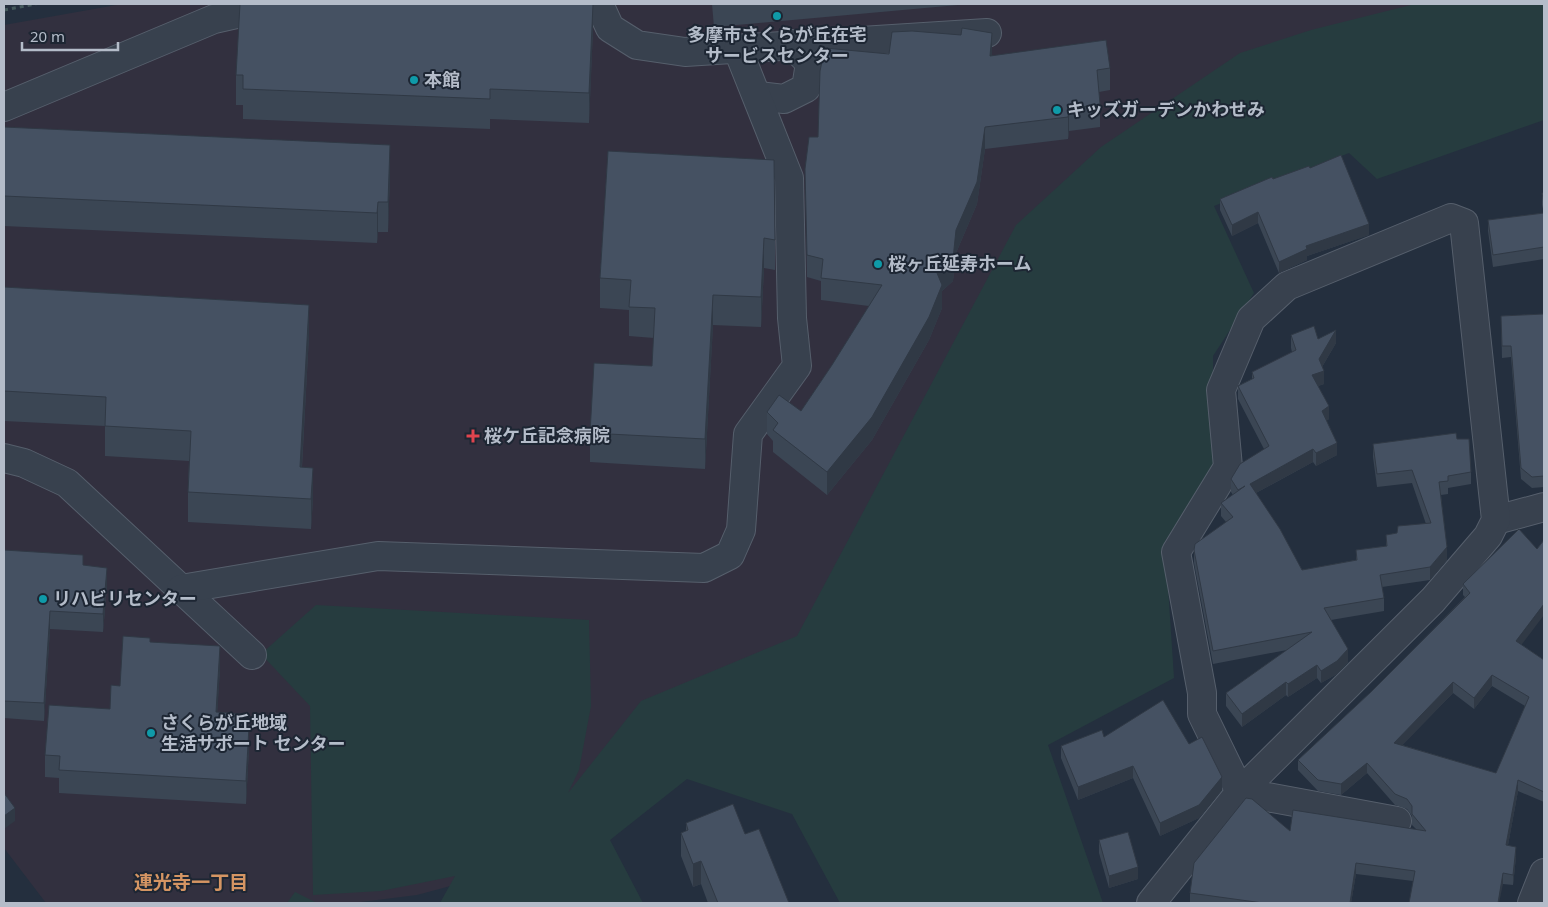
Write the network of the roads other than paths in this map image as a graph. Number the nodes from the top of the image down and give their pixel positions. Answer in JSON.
{"nodes":[{"id":1,"x":282,"y":4,"type":"edge"},
{"id":2,"x":600,"y":4,"type":"edge"},
{"id":3,"x":988,"y":33,"type":"edge"},
{"id":4,"x":791,"y":44,"type":"junction"},
{"id":5,"x":738,"y":50,"type":"junction"},
{"id":6,"x":758,"y":96,"type":"junction"},
{"id":7,"x":4,"y":107,"type":"edge"},
{"id":8,"x":4,"y":458,"type":"edge"},
{"id":9,"x":1544,"y":507,"type":"edge"},
{"id":10,"x":1496,"y":520,"type":"junction"},
{"id":11,"x":180,"y":589,"type":"junction"},
{"id":12,"x":252,"y":655,"type":"dead end"},
{"id":13,"x":1240,"y":792,"type":"junction"},
{"id":14,"x":1397,"y":821,"type":"dead end"},
{"id":15,"x":1544,"y":873,"type":"edge"},
{"id":16,"x":1151,"y":903,"type":"edge"},
{"id":17,"x":1532,"y":903,"type":"edge"}],
"edges":[{"from":1,"to":7,"type":"street"},
{"from":2,"to":5,"type":"street"},
{"from":3,"to":4,"type":"street"},
{"from":4,"to":5,"type":"street"},
{"from":4,"to":6,"type":"street"},
{"from":5,"to":6,"type":"street"},
{"from":6,"to":11,"type":"street"},
{"from":8,"to":11,"type":"street"},
{"from":9,"to":10,"type":"street"},
{"from":10,"to":13,"type":"street"},
{"from":10,"to":13,"type":"street"},
{"from":11,"to":12,"type":"street"},
{"from":13,"to":14,"type":"street"},
{"from":13,"to":16,"type":"street"},
{"from":15,"to":17,"type":"street"}]}
